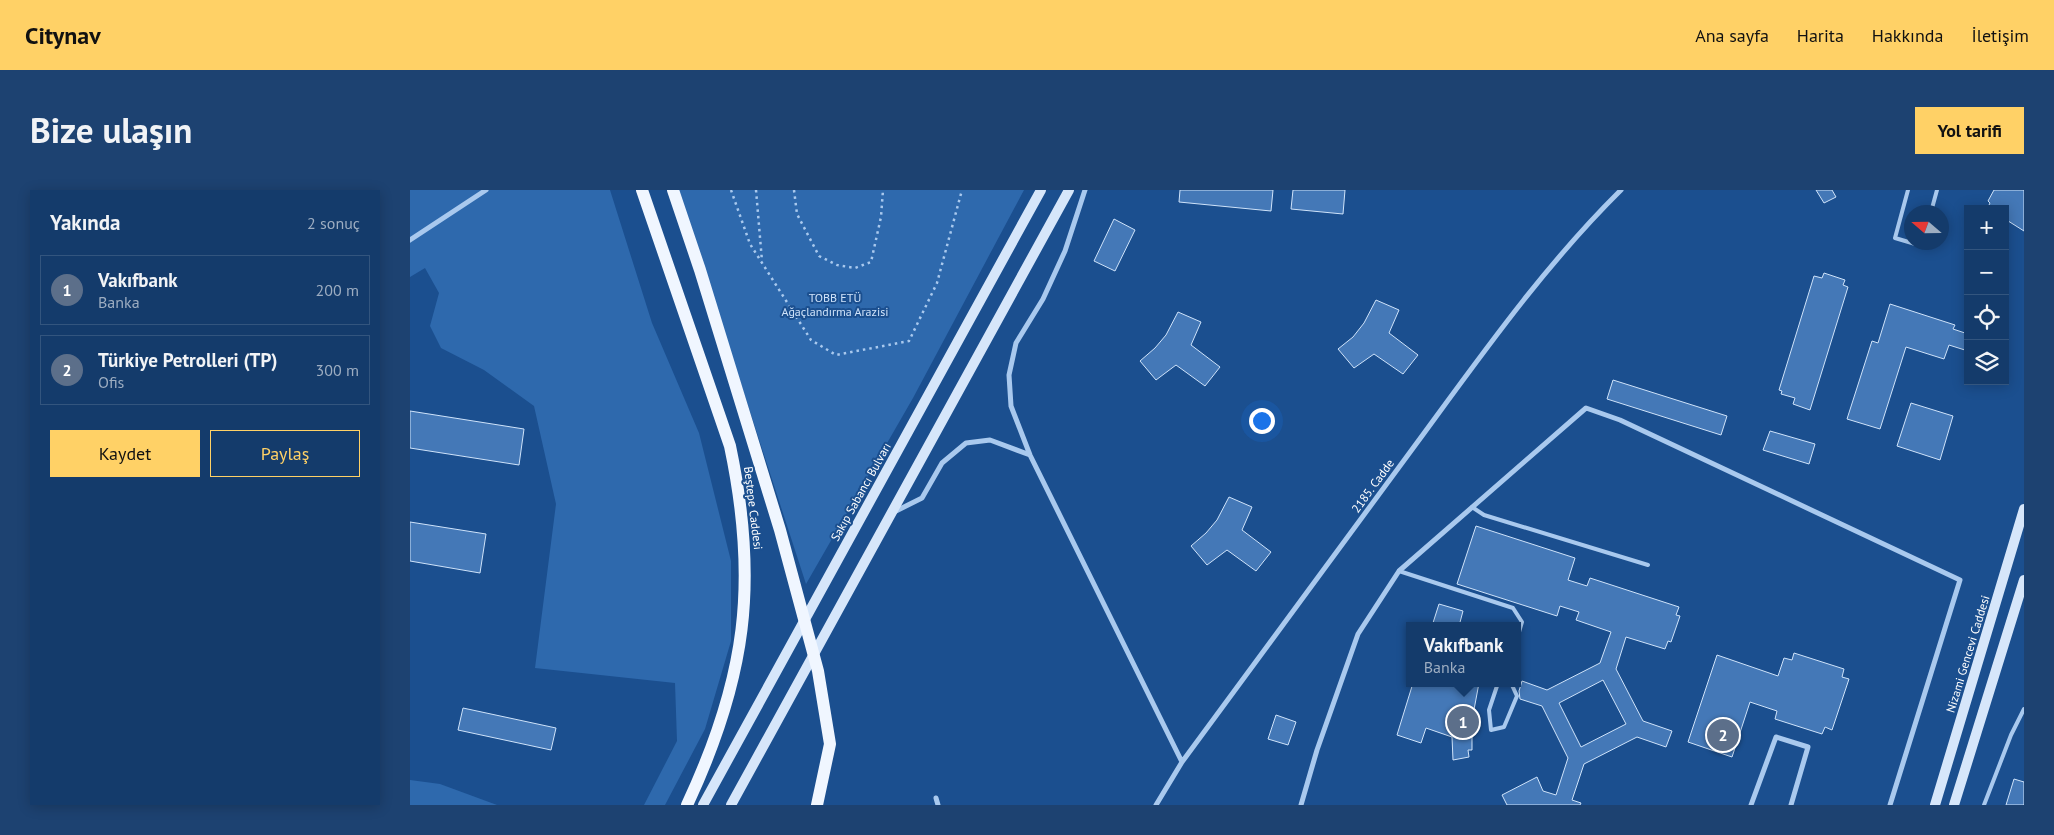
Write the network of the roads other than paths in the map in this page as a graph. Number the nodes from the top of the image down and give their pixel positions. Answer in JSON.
{"nodes":[{"id":1,"x":486,"y":190,"type":"edge"},
{"id":2,"x":642,"y":190,"type":"edge"},
{"id":3,"x":673,"y":190,"type":"edge"},
{"id":4,"x":1041,"y":190,"type":"edge"},
{"id":5,"x":1069,"y":190,"type":"edge"},
{"id":6,"x":1085,"y":190,"type":"edge"},
{"id":7,"x":1621,"y":190,"type":"edge"},
{"id":8,"x":1908,"y":190,"type":"edge"},
{"id":9,"x":1938,"y":190,"type":"edge"},
{"id":10,"x":1933,"y":205,"type":"edge"},
{"id":11,"x":410,"y":240,"type":"edge"},
{"id":12,"x":1904,"y":241,"type":"edge"},
{"id":13,"x":1030,"y":455,"type":"junction"},
{"id":14,"x":1472,"y":507,"type":"junction"},
{"id":15,"x":2024,"y":509,"type":"edge"},
{"id":16,"x":892,"y":514,"type":"junction"},
{"id":17,"x":1648,"y":565,"type":"dead end"},
{"id":18,"x":1399,"y":571,"type":"junction"},
{"id":19,"x":2024,"y":580,"type":"edge"},
{"id":20,"x":1521,"y":625,"type":"edge"},
{"id":21,"x":1497,"y":687,"type":"edge"},
{"id":22,"x":1513,"y":687,"type":"edge"},
{"id":23,"x":2024,"y":709,"type":"edge"},
{"id":24,"x":1182,"y":762,"type":"junction"},
{"id":25,"x":936,"y":798,"type":"dead end"},
{"id":26,"x":687,"y":805,"type":"edge"},
{"id":27,"x":703,"y":805,"type":"edge"},
{"id":28,"x":731,"y":805,"type":"edge"},
{"id":29,"x":817,"y":805,"type":"edge"},
{"id":30,"x":938,"y":805,"type":"edge"},
{"id":31,"x":1156,"y":805,"type":"edge"},
{"id":32,"x":1301,"y":805,"type":"edge"},
{"id":33,"x":1751,"y":805,"type":"edge"},
{"id":34,"x":1791,"y":805,"type":"edge"},
{"id":35,"x":1890,"y":805,"type":"edge"},
{"id":36,"x":1935,"y":805,"type":"edge"},
{"id":37,"x":1954,"y":805,"type":"edge"},
{"id":38,"x":1984,"y":805,"type":"edge"}],
"edges":[{"from":1,"to":11,"type":"street"},
{"from":2,"to":26,"type":"main road","name":"Beştepe Caddesi"},
{"from":3,"to":29,"type":"main road","name":"Beştepe Caddesi"},
{"from":4,"to":27,"type":"main road","name":"Sakıp Sabancı Bulvarı"},
{"from":5,"to":16,"type":"main road"},
{"from":6,"to":13,"type":"street"},
{"from":7,"to":24,"type":"street","name":"2185. Cadde"},
{"from":8,"to":12,"type":"lane"},
{"from":9,"to":10,"type":"lane"},
{"from":13,"to":16,"type":"street"},
{"from":13,"to":24,"type":"street"},
{"from":14,"to":17,"type":"lane"},
{"from":14,"to":18,"type":"street"},
{"from":14,"to":35,"type":"street"},
{"from":15,"to":36,"type":"main road","name":"Nizami Gencevi Caddesi"},
{"from":16,"to":28,"type":"main road"},
{"from":18,"to":20,"type":"lane"},
{"from":18,"to":32,"type":"street"},
{"from":19,"to":37,"type":"main road"},
{"from":21,"to":22,"type":"lane"},
{"from":23,"to":38,"type":"lane"},
{"from":24,"to":31,"type":"street","name":"2185. Cadde"},
{"from":25,"to":30,"type":"street"},
{"from":33,"to":34,"type":"street"}]}
